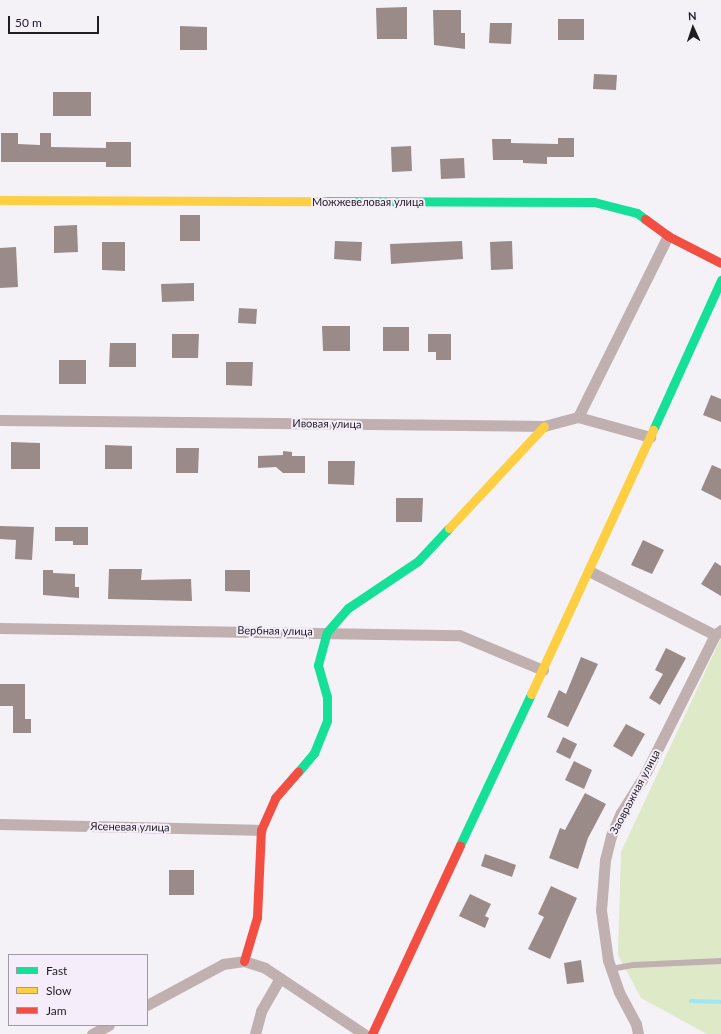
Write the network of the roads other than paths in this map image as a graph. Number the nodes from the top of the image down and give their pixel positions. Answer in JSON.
{"nodes":[{"id":1,"x":0,"y":200,"type":"edge"},
{"id":2,"x":668,"y":236,"type":"junction"},
{"id":3,"x":721,"y":263,"type":"edge"},
{"id":4,"x":721,"y":280,"type":"edge"},
{"id":5,"x":578,"y":417,"type":"junction"},
{"id":6,"x":0,"y":420,"type":"edge"},
{"id":7,"x":544,"y":426,"type":"junction"},
{"id":8,"x":650,"y":437,"type":"junction"},
{"id":9,"x":589,"y":571,"type":"junction"},
{"id":10,"x":0,"y":628,"type":"edge"},
{"id":11,"x":327,"y":632,"type":"junction"},
{"id":12,"x":718,"y":633,"type":"edge"},
{"id":13,"x":543,"y":670,"type":"junction"},
{"id":14,"x":0,"y":824,"type":"edge"},
{"id":15,"x":261,"y":830,"type":"junction"},
{"id":16,"x":244,"y":961,"type":"junction"},
{"id":17,"x":721,"y":962,"type":"edge"},
{"id":18,"x":611,"y":969,"type":"junction"},
{"id":19,"x":280,"y":978,"type":"junction"},
{"id":20,"x":148,"y":1004,"type":"edge"},
{"id":21,"x":107,"y":1026,"type":"edge"},
{"id":22,"x":92,"y":1034,"type":"edge"},
{"id":23,"x":255,"y":1034,"type":"edge"},
{"id":24,"x":364,"y":1034,"type":"edge"},
{"id":25,"x":372,"y":1034,"type":"edge"},
{"id":26,"x":638,"y":1034,"type":"edge"}],
"edges":[{"from":1,"to":2,"type":"street","name":"Можжевеловая улица"},
{"from":2,"to":3,"type":"street","name":"Можжевеловая улица"},
{"from":2,"to":5,"type":"street"},
{"from":4,"to":8,"type":"street"},
{"from":5,"to":7,"type":"street","name":"Ивовая улица"},
{"from":5,"to":8,"type":"street"},
{"from":6,"to":7,"type":"street","name":"Ивовая улица"},
{"from":7,"to":11,"type":"street"},
{"from":8,"to":9,"type":"street"},
{"from":9,"to":12,"type":"street"},
{"from":9,"to":13,"type":"street"},
{"from":10,"to":11,"type":"street","name":"Вербная улица"},
{"from":11,"to":13,"type":"street","name":"Вербная улица"},
{"from":11,"to":15,"type":"street"},
{"from":12,"to":18,"type":"street","name":"Заовражная улица"},
{"from":13,"to":25,"type":"street"},
{"from":14,"to":15,"type":"street","name":"Ясеневая улица"},
{"from":15,"to":16,"type":"street"},
{"from":16,"to":19,"type":"street"},
{"from":16,"to":20,"type":"street"},
{"from":17,"to":18,"type":"lane"},
{"from":18,"to":26,"type":"street","name":"Заовражная улица"},
{"from":19,"to":23,"type":"street"},
{"from":19,"to":24,"type":"street"},
{"from":21,"to":22,"type":"street"}]}
